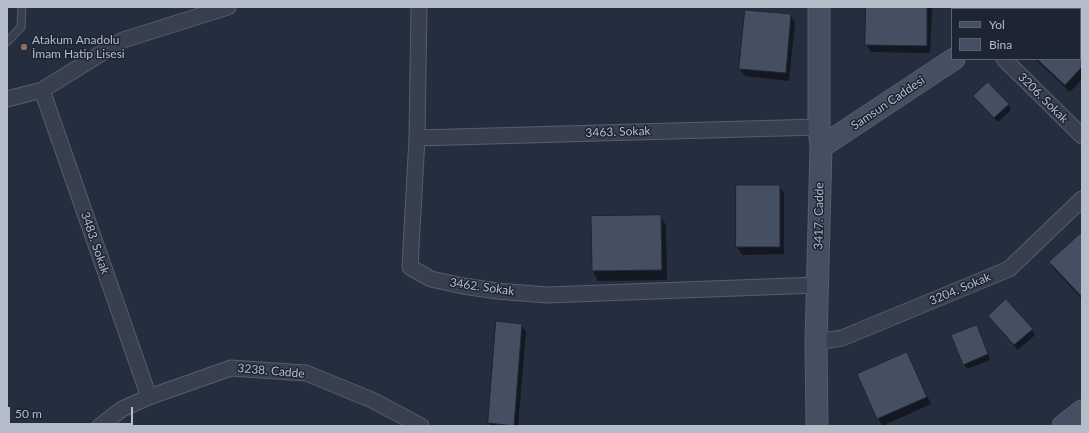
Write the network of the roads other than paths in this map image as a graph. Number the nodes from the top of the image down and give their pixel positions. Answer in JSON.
{"nodes":[{"id":1,"x":22,"y":7,"type":"edge"},
{"id":2,"x":228,"y":7,"type":"edge"},
{"id":3,"x":419,"y":7,"type":"edge"},
{"id":4,"x":819,"y":7,"type":"edge"},
{"id":5,"x":7,"y":42,"type":"edge"},
{"id":6,"x":952,"y":60,"type":"edge"},
{"id":7,"x":1005,"y":60,"type":"edge"},
{"id":8,"x":42,"y":90,"type":"junction"},
{"id":9,"x":7,"y":99,"type":"edge"},
{"id":10,"x":1082,"y":136,"type":"edge"},
{"id":11,"x":820,"y":137,"type":"junction"},
{"id":12,"x":416,"y":138,"type":"junction"},
{"id":13,"x":1082,"y":199,"type":"edge"},
{"id":14,"x":818,"y":285,"type":"junction"},
{"id":15,"x":816,"y":342,"type":"junction"},
{"id":16,"x":149,"y":397,"type":"junction"},
{"id":17,"x":1082,"y":412,"type":"edge"},
{"id":18,"x":100,"y":426,"type":"edge"},
{"id":19,"x":420,"y":426,"type":"edge"},
{"id":20,"x":816,"y":426,"type":"edge"},
{"id":21,"x":1063,"y":426,"type":"edge"}],
"edges":[{"from":1,"to":5,"type":"lane"},
{"from":2,"to":8,"type":"street"},
{"from":3,"to":12,"type":"street","name":"3462. Sokak"},
{"from":4,"to":11,"type":"street","name":"3417. Cadde"},
{"from":6,"to":11,"type":"street","name":"Samsun Caddesi"},
{"from":7,"to":10,"type":"street","name":"3206. Sokak"},
{"from":8,"to":9,"type":"street"},
{"from":8,"to":16,"type":"street","name":"3483. Sokak"},
{"from":11,"to":12,"type":"street","name":"3463. Sokak"},
{"from":11,"to":14,"type":"street","name":"3417. Cadde"},
{"from":12,"to":14,"type":"street","name":"3462. Sokak"},
{"from":13,"to":15,"type":"street","name":"3204. Sokak"},
{"from":14,"to":15,"type":"street","name":"3417. Cadde"},
{"from":15,"to":20,"type":"street","name":"3417. Cadde"},
{"from":16,"to":18,"type":"street","name":"3238. Cadde"},
{"from":16,"to":19,"type":"street","name":"3238. Cadde"},
{"from":17,"to":21,"type":"street"}]}
